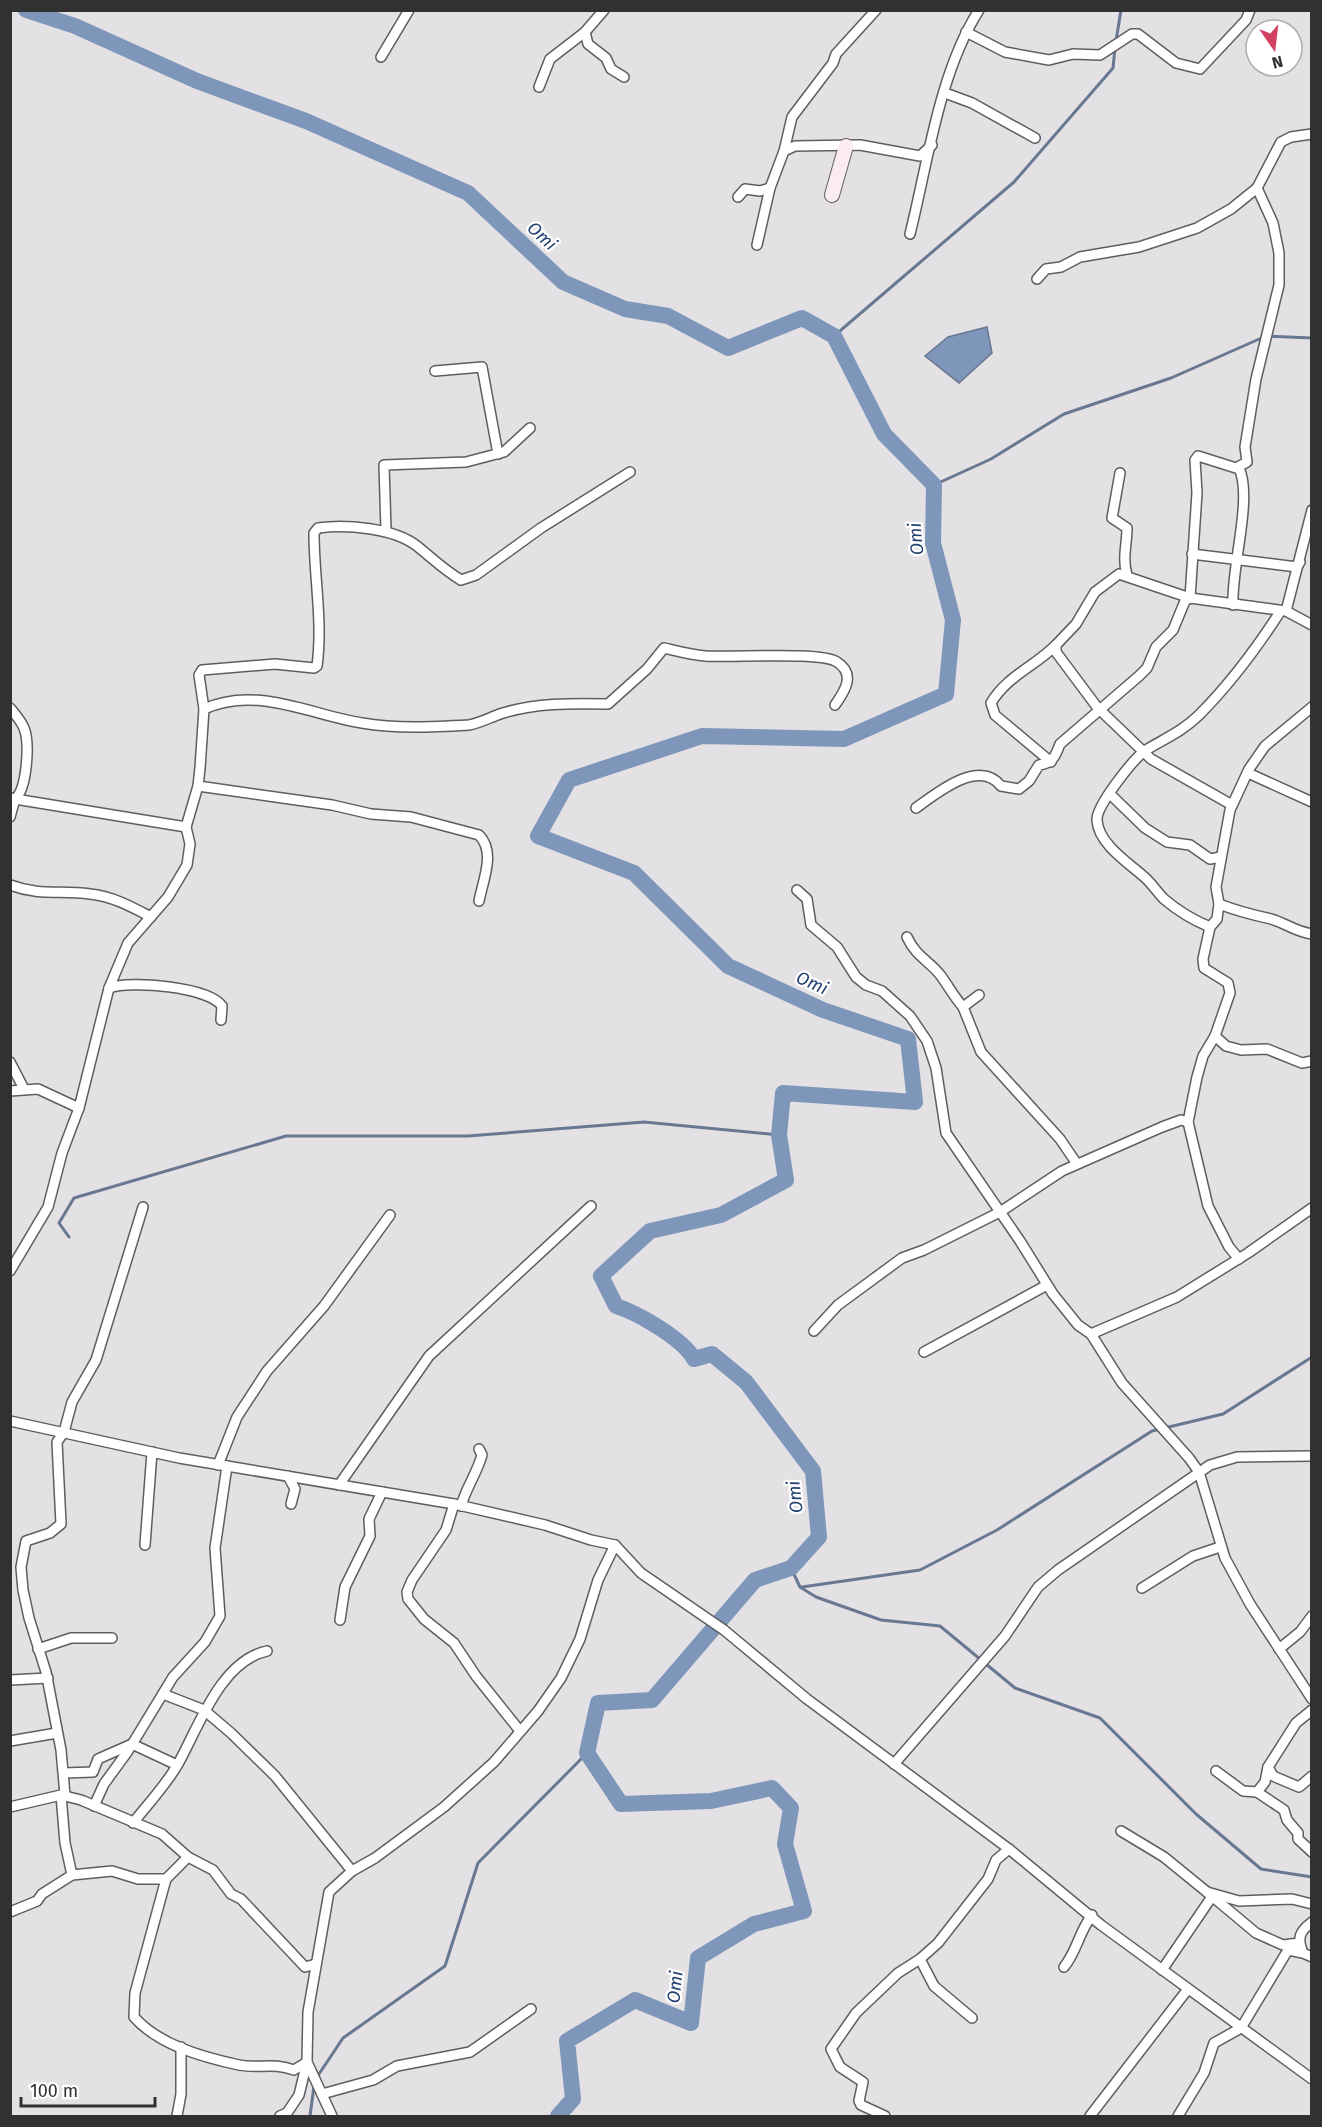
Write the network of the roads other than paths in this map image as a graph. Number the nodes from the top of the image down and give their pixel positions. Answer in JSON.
{"nodes":[{"id":1,"x":409,"y":10,"type":"edge"},
{"id":2,"x":604,"y":10,"type":"edge"},
{"id":3,"x":876,"y":10,"type":"edge"},
{"id":4,"x":979,"y":10,"type":"edge"},
{"id":5,"x":1249,"y":11,"type":"edge"},
{"id":6,"x":966,"y":32,"type":"junction"},
{"id":7,"x":585,"y":33,"type":"junction"},
{"id":8,"x":381,"y":57,"type":"dead end"},
{"id":9,"x":624,"y":77,"type":"dead end"},
{"id":10,"x":539,"y":87,"type":"dead end"},
{"id":11,"x":945,"y":93,"type":"junction"},
{"id":12,"x":1311,"y":134,"type":"edge"},
{"id":13,"x":1035,"y":138,"type":"dead end"},
{"id":14,"x":932,"y":145,"type":"junction"},
{"id":15,"x":846,"y":147,"type":"junction"},
{"id":16,"x":784,"y":151,"type":"junction"},
{"id":17,"x":770,"y":188,"type":"junction"},
{"id":18,"x":1257,"y":188,"type":"junction"},
{"id":19,"x":832,"y":195,"type":"dead end"},
{"id":20,"x":738,"y":197,"type":"dead end"},
{"id":21,"x":910,"y":234,"type":"dead end"},
{"id":22,"x":757,"y":245,"type":"dead end"},
{"id":23,"x":1037,"y":279,"type":"dead end"},
{"id":24,"x":435,"y":371,"type":"dead end"},
{"id":25,"x":530,"y":428,"type":"dead end"},
{"id":26,"x":498,"y":454,"type":"junction"},
{"id":27,"x":1239,"y":468,"type":"junction"},
{"id":28,"x":630,"y":472,"type":"dead end"},
{"id":29,"x":1120,"y":473,"type":"dead end"},
{"id":30,"x":1311,"y":510,"type":"edge"},
{"id":31,"x":386,"y":531,"type":"junction"},
{"id":32,"x":1192,"y":554,"type":"junction"},
{"id":33,"x":1235,"y":560,"type":"junction"},
{"id":34,"x":1300,"y":562,"type":"junction"},
{"id":35,"x":1127,"y":575,"type":"junction"},
{"id":36,"x":1190,"y":598,"type":"junction"},
{"id":37,"x":1233,"y":605,"type":"junction"},
{"id":38,"x":1283,"y":611,"type":"junction"},
{"id":39,"x":1311,"y":625,"type":"edge"},
{"id":40,"x":1056,"y":645,"type":"junction"},
{"id":41,"x":835,"y":705,"type":"dead end"},
{"id":42,"x":1311,"y":707,"type":"edge"},
{"id":43,"x":10,"y":708,"type":"edge"},
{"id":44,"x":204,"y":709,"type":"junction"},
{"id":45,"x":1102,"y":711,"type":"junction"},
{"id":46,"x":1143,"y":751,"type":"junction"},
{"id":47,"x":1051,"y":762,"type":"junction"},
{"id":48,"x":1248,"y":772,"type":"junction"},
{"id":49,"x":198,"y":786,"type":"junction"},
{"id":50,"x":1110,"y":794,"type":"junction"},
{"id":51,"x":13,"y":798,"type":"edge"},
{"id":52,"x":1311,"y":802,"type":"edge"},
{"id":53,"x":1232,"y":805,"type":"junction"},
{"id":54,"x":916,"y":808,"type":"dead end"},
{"id":55,"x":10,"y":817,"type":"edge"},
{"id":56,"x":186,"y":827,"type":"junction"},
{"id":57,"x":1221,"y":857,"type":"junction"},
{"id":58,"x":10,"y":885,"type":"edge"},
{"id":59,"x":797,"y":890,"type":"dead end"},
{"id":60,"x":480,"y":901,"type":"dead end"},
{"id":61,"x":1219,"y":904,"type":"junction"},
{"id":62,"x":151,"y":917,"type":"junction"},
{"id":63,"x":1210,"y":927,"type":"junction"},
{"id":64,"x":1311,"y":934,"type":"edge"},
{"id":65,"x":907,"y":937,"type":"dead end"},
{"id":66,"x":109,"y":988,"type":"junction"},
{"id":67,"x":980,"y":995,"type":"dead end"},
{"id":68,"x":963,"y":1007,"type":"junction"},
{"id":69,"x":221,"y":1020,"type":"dead end"},
{"id":70,"x":1215,"y":1036,"type":"junction"},
{"id":71,"x":1311,"y":1061,"type":"edge"},
{"id":72,"x":10,"y":1062,"type":"edge"},
{"id":73,"x":24,"y":1089,"type":"junction"},
{"id":74,"x":10,"y":1091,"type":"edge"},
{"id":75,"x":79,"y":1108,"type":"junction"},
{"id":76,"x":1188,"y":1122,"type":"junction"},
{"id":77,"x":1077,"y":1164,"type":"junction"},
{"id":78,"x":591,"y":1206,"type":"dead end"},
{"id":79,"x":143,"y":1207,"type":"dead end"},
{"id":80,"x":1311,"y":1208,"type":"edge"},
{"id":81,"x":1000,"y":1212,"type":"junction"},
{"id":82,"x":390,"y":1215,"type":"dead end"},
{"id":83,"x":1239,"y":1259,"type":"junction"},
{"id":84,"x":10,"y":1270,"type":"edge"},
{"id":85,"x":1047,"y":1285,"type":"junction"},
{"id":86,"x":814,"y":1331,"type":"dead end"},
{"id":87,"x":1091,"y":1334,"type":"junction"},
{"id":88,"x":924,"y":1352,"type":"dead end"},
{"id":89,"x":10,"y":1421,"type":"edge"},
{"id":90,"x":64,"y":1432,"type":"junction"},
{"id":91,"x":478,"y":1449,"type":"dead end"},
{"id":92,"x":152,"y":1452,"type":"junction"},
{"id":93,"x":1311,"y":1456,"type":"edge"},
{"id":94,"x":223,"y":1465,"type":"junction"},
{"id":95,"x":1199,"y":1472,"type":"junction"},
{"id":96,"x":288,"y":1476,"type":"junction"},
{"id":97,"x":339,"y":1485,"type":"junction"},
{"id":98,"x":382,"y":1492,"type":"junction"},
{"id":99,"x":291,"y":1504,"type":"dead end"},
{"id":100,"x":458,"y":1505,"type":"junction"},
{"id":101,"x":145,"y":1545,"type":"dead end"},
{"id":102,"x":615,"y":1545,"type":"junction"},
{"id":103,"x":1220,"y":1547,"type":"junction"},
{"id":104,"x":1142,"y":1588,"type":"dead end"},
{"id":105,"x":1311,"y":1616,"type":"edge"},
{"id":106,"x":340,"y":1620,"type":"dead end"},
{"id":107,"x":112,"y":1638,"type":"dead end"},
{"id":108,"x":38,"y":1649,"type":"junction"},
{"id":109,"x":1279,"y":1649,"type":"junction"},
{"id":110,"x":267,"y":1651,"type":"dead end"},
{"id":111,"x":48,"y":1678,"type":"junction"},
{"id":112,"x":10,"y":1680,"type":"edge"},
{"id":113,"x":163,"y":1694,"type":"junction"},
{"id":114,"x":1311,"y":1699,"type":"edge"},
{"id":115,"x":204,"y":1710,"type":"junction"},
{"id":116,"x":1311,"y":1710,"type":"edge"},
{"id":117,"x":520,"y":1731,"type":"junction"},
{"id":118,"x":57,"y":1732,"type":"junction"},
{"id":119,"x":10,"y":1741,"type":"edge"},
{"id":120,"x":132,"y":1744,"type":"junction"},
{"id":121,"x":894,"y":1764,"type":"junction"},
{"id":122,"x":177,"y":1765,"type":"junction"},
{"id":123,"x":1268,"y":1767,"type":"junction"},
{"id":124,"x":1216,"y":1771,"type":"dead end"},
{"id":125,"x":64,"y":1773,"type":"junction"},
{"id":126,"x":1311,"y":1776,"type":"edge"},
{"id":127,"x":1257,"y":1792,"type":"junction"},
{"id":128,"x":63,"y":1795,"type":"junction"},
{"id":129,"x":94,"y":1806,"type":"junction"},
{"id":130,"x":10,"y":1807,"type":"edge"},
{"id":131,"x":133,"y":1823,"type":"junction"},
{"id":132,"x":1121,"y":1831,"type":"dead end"},
{"id":133,"x":1009,"y":1849,"type":"junction"},
{"id":134,"x":1311,"y":1852,"type":"edge"},
{"id":135,"x":188,"y":1857,"type":"junction"},
{"id":136,"x":352,"y":1871,"type":"junction"},
{"id":137,"x":72,"y":1875,"type":"junction"},
{"id":138,"x":166,"y":1879,"type":"junction"},
{"id":139,"x":1209,"y":1895,"type":"junction"},
{"id":140,"x":1311,"y":1904,"type":"edge"},
{"id":141,"x":10,"y":1912,"type":"edge"},
{"id":142,"x":1092,"y":1915,"type":"junction"},
{"id":143,"x":1311,"y":1922,"type":"edge"},
{"id":144,"x":1299,"y":1943,"type":"junction"},
{"id":145,"x":1307,"y":1955,"type":"edge"},
{"id":146,"x":920,"y":1959,"type":"junction"},
{"id":147,"x":316,"y":1964,"type":"junction"},
{"id":148,"x":1064,"y":1967,"type":"dead end"},
{"id":149,"x":1162,"y":1970,"type":"junction"},
{"id":150,"x":1188,"y":1989,"type":"junction"},
{"id":151,"x":531,"y":2009,"type":"dead end"},
{"id":152,"x":972,"y":2018,"type":"dead end"},
{"id":153,"x":1241,"y":2028,"type":"junction"},
{"id":154,"x":181,"y":2047,"type":"junction"},
{"id":155,"x":307,"y":2062,"type":"junction"},
{"id":156,"x":1311,"y":2079,"type":"edge"},
{"id":157,"x":322,"y":2094,"type":"junction"},
{"id":158,"x":177,"y":2116,"type":"edge"},
{"id":159,"x":280,"y":2116,"type":"edge"},
{"id":160,"x":332,"y":2116,"type":"edge"},
{"id":161,"x":885,"y":2116,"type":"edge"},
{"id":162,"x":1090,"y":2116,"type":"edge"},
{"id":163,"x":1178,"y":2116,"type":"edge"}],
"edges":[{"from":1,"to":8,"type":"street"},
{"from":2,"to":7,"type":"street"},
{"from":3,"to":16,"type":"street"},
{"from":4,"to":6,"type":"street"},
{"from":5,"to":6,"type":"street"},
{"from":6,"to":11,"type":"street"},
{"from":7,"to":9,"type":"street"},
{"from":7,"to":10,"type":"street"},
{"from":11,"to":13,"type":"street"},
{"from":11,"to":14,"type":"street"},
{"from":12,"to":18,"type":"street"},
{"from":14,"to":15,"type":"street"},
{"from":14,"to":21,"type":"street"},
{"from":15,"to":16,"type":"street"},
{"from":15,"to":19,"type":"street"},
{"from":16,"to":17,"type":"street"},
{"from":17,"to":20,"type":"street"},
{"from":17,"to":22,"type":"street"},
{"from":18,"to":23,"type":"street"},
{"from":18,"to":27,"type":"street"},
{"from":24,"to":26,"type":"street"},
{"from":25,"to":26,"type":"street"},
{"from":26,"to":31,"type":"street"},
{"from":27,"to":32,"type":"street"},
{"from":27,"to":33,"type":"street"},
{"from":28,"to":31,"type":"street"},
{"from":29,"to":35,"type":"street"},
{"from":30,"to":34,"type":"street"},
{"from":31,"to":44,"type":"street"},
{"from":32,"to":33,"type":"street"},
{"from":32,"to":36,"type":"street"},
{"from":33,"to":34,"type":"street"},
{"from":33,"to":37,"type":"street"},
{"from":34,"to":38,"type":"street"},
{"from":35,"to":36,"type":"street"},
{"from":35,"to":40,"type":"street"},
{"from":36,"to":37,"type":"street"},
{"from":36,"to":45,"type":"street"},
{"from":37,"to":38,"type":"street"},
{"from":38,"to":39,"type":"street"},
{"from":38,"to":46,"type":"street"},
{"from":40,"to":45,"type":"street"},
{"from":40,"to":47,"type":"street"},
{"from":41,"to":44,"type":"street"},
{"from":42,"to":48,"type":"street"},
{"from":43,"to":51,"type":"street"},
{"from":44,"to":49,"type":"street"},
{"from":45,"to":46,"type":"street"},
{"from":45,"to":47,"type":"street"},
{"from":46,"to":50,"type":"street"},
{"from":46,"to":53,"type":"street"},
{"from":47,"to":54,"type":"street"},
{"from":48,"to":52,"type":"street"},
{"from":48,"to":53,"type":"street"},
{"from":49,"to":56,"type":"street"},
{"from":49,"to":60,"type":"street"},
{"from":50,"to":57,"type":"street"},
{"from":50,"to":63,"type":"street"},
{"from":51,"to":55,"type":"street"},
{"from":51,"to":56,"type":"street"},
{"from":53,"to":57,"type":"street"},
{"from":56,"to":62,"type":"street"},
{"from":57,"to":61,"type":"street"},
{"from":58,"to":62,"type":"street"},
{"from":59,"to":81,"type":"street"},
{"from":61,"to":63,"type":"street"},
{"from":61,"to":64,"type":"street"},
{"from":62,"to":66,"type":"street"},
{"from":63,"to":70,"type":"street"},
{"from":65,"to":68,"type":"street"},
{"from":66,"to":69,"type":"street"},
{"from":66,"to":75,"type":"street"},
{"from":67,"to":68,"type":"street"},
{"from":68,"to":77,"type":"street"},
{"from":70,"to":71,"type":"street"},
{"from":70,"to":76,"type":"street"},
{"from":72,"to":73,"type":"street"},
{"from":73,"to":74,"type":"street"},
{"from":73,"to":75,"type":"street"},
{"from":75,"to":84,"type":"street"},
{"from":76,"to":77,"type":"street"},
{"from":76,"to":83,"type":"street"},
{"from":77,"to":81,"type":"street"},
{"from":78,"to":97,"type":"street"},
{"from":79,"to":90,"type":"street"},
{"from":80,"to":83,"type":"street"},
{"from":81,"to":85,"type":"street"},
{"from":81,"to":86,"type":"street"},
{"from":82,"to":94,"type":"street"},
{"from":83,"to":87,"type":"street"},
{"from":85,"to":87,"type":"street"},
{"from":85,"to":88,"type":"street"},
{"from":87,"to":95,"type":"street"},
{"from":89,"to":90,"type":"street"},
{"from":90,"to":92,"type":"street"},
{"from":90,"to":108,"type":"street"},
{"from":91,"to":100,"type":"street"},
{"from":92,"to":94,"type":"street"},
{"from":92,"to":101,"type":"street"},
{"from":93,"to":95,"type":"street"},
{"from":94,"to":96,"type":"street"},
{"from":94,"to":113,"type":"street"},
{"from":95,"to":103,"type":"street"},
{"from":95,"to":121,"type":"street"},
{"from":96,"to":97,"type":"street"},
{"from":96,"to":99,"type":"street"},
{"from":97,"to":98,"type":"street"},
{"from":98,"to":100,"type":"street"},
{"from":98,"to":106,"type":"street"},
{"from":100,"to":102,"type":"street"},
{"from":100,"to":117,"type":"street"},
{"from":102,"to":117,"type":"street"},
{"from":102,"to":121,"type":"street"},
{"from":103,"to":104,"type":"street"},
{"from":103,"to":109,"type":"street"},
{"from":105,"to":109,"type":"street"},
{"from":107,"to":108,"type":"street"},
{"from":108,"to":111,"type":"street"},
{"from":109,"to":114,"type":"street"},
{"from":110,"to":115,"type":"street"},
{"from":111,"to":112,"type":"street"},
{"from":111,"to":118,"type":"street"},
{"from":113,"to":115,"type":"street"},
{"from":113,"to":120,"type":"street"},
{"from":115,"to":122,"type":"street"},
{"from":115,"to":136,"type":"street"},
{"from":116,"to":123,"type":"street"},
{"from":117,"to":136,"type":"street"},
{"from":118,"to":119,"type":"street"},
{"from":118,"to":125,"type":"street"},
{"from":120,"to":122,"type":"street"},
{"from":120,"to":125,"type":"street"},
{"from":120,"to":129,"type":"street"},
{"from":121,"to":133,"type":"street"},
{"from":122,"to":131,"type":"street"},
{"from":123,"to":126,"type":"street"},
{"from":123,"to":127,"type":"street"},
{"from":124,"to":127,"type":"street"},
{"from":125,"to":128,"type":"street"},
{"from":127,"to":134,"type":"street"},
{"from":128,"to":129,"type":"street"},
{"from":128,"to":130,"type":"street"},
{"from":128,"to":137,"type":"street"},
{"from":129,"to":131,"type":"street"},
{"from":131,"to":135,"type":"street"},
{"from":132,"to":139,"type":"street"},
{"from":133,"to":142,"type":"street"},
{"from":133,"to":146,"type":"street"},
{"from":135,"to":138,"type":"street"},
{"from":135,"to":147,"type":"street"},
{"from":136,"to":147,"type":"street"},
{"from":137,"to":138,"type":"street"},
{"from":137,"to":141,"type":"street"},
{"from":138,"to":154,"type":"street"},
{"from":139,"to":140,"type":"street"},
{"from":139,"to":144,"type":"street"},
{"from":139,"to":149,"type":"street"},
{"from":142,"to":148,"type":"street"},
{"from":142,"to":149,"type":"street"},
{"from":143,"to":144,"type":"street"},
{"from":144,"to":145,"type":"street"},
{"from":145,"to":153,"type":"street"},
{"from":146,"to":152,"type":"street"},
{"from":146,"to":161,"type":"street"},
{"from":147,"to":155,"type":"street"},
{"from":149,"to":150,"type":"street"},
{"from":150,"to":153,"type":"street"},
{"from":150,"to":162,"type":"street"},
{"from":151,"to":157,"type":"street"},
{"from":153,"to":156,"type":"street"},
{"from":153,"to":163,"type":"street"},
{"from":154,"to":155,"type":"street"},
{"from":154,"to":158,"type":"street"},
{"from":155,"to":157,"type":"street"},
{"from":155,"to":159,"type":"street"},
{"from":157,"to":160,"type":"street"}]}
